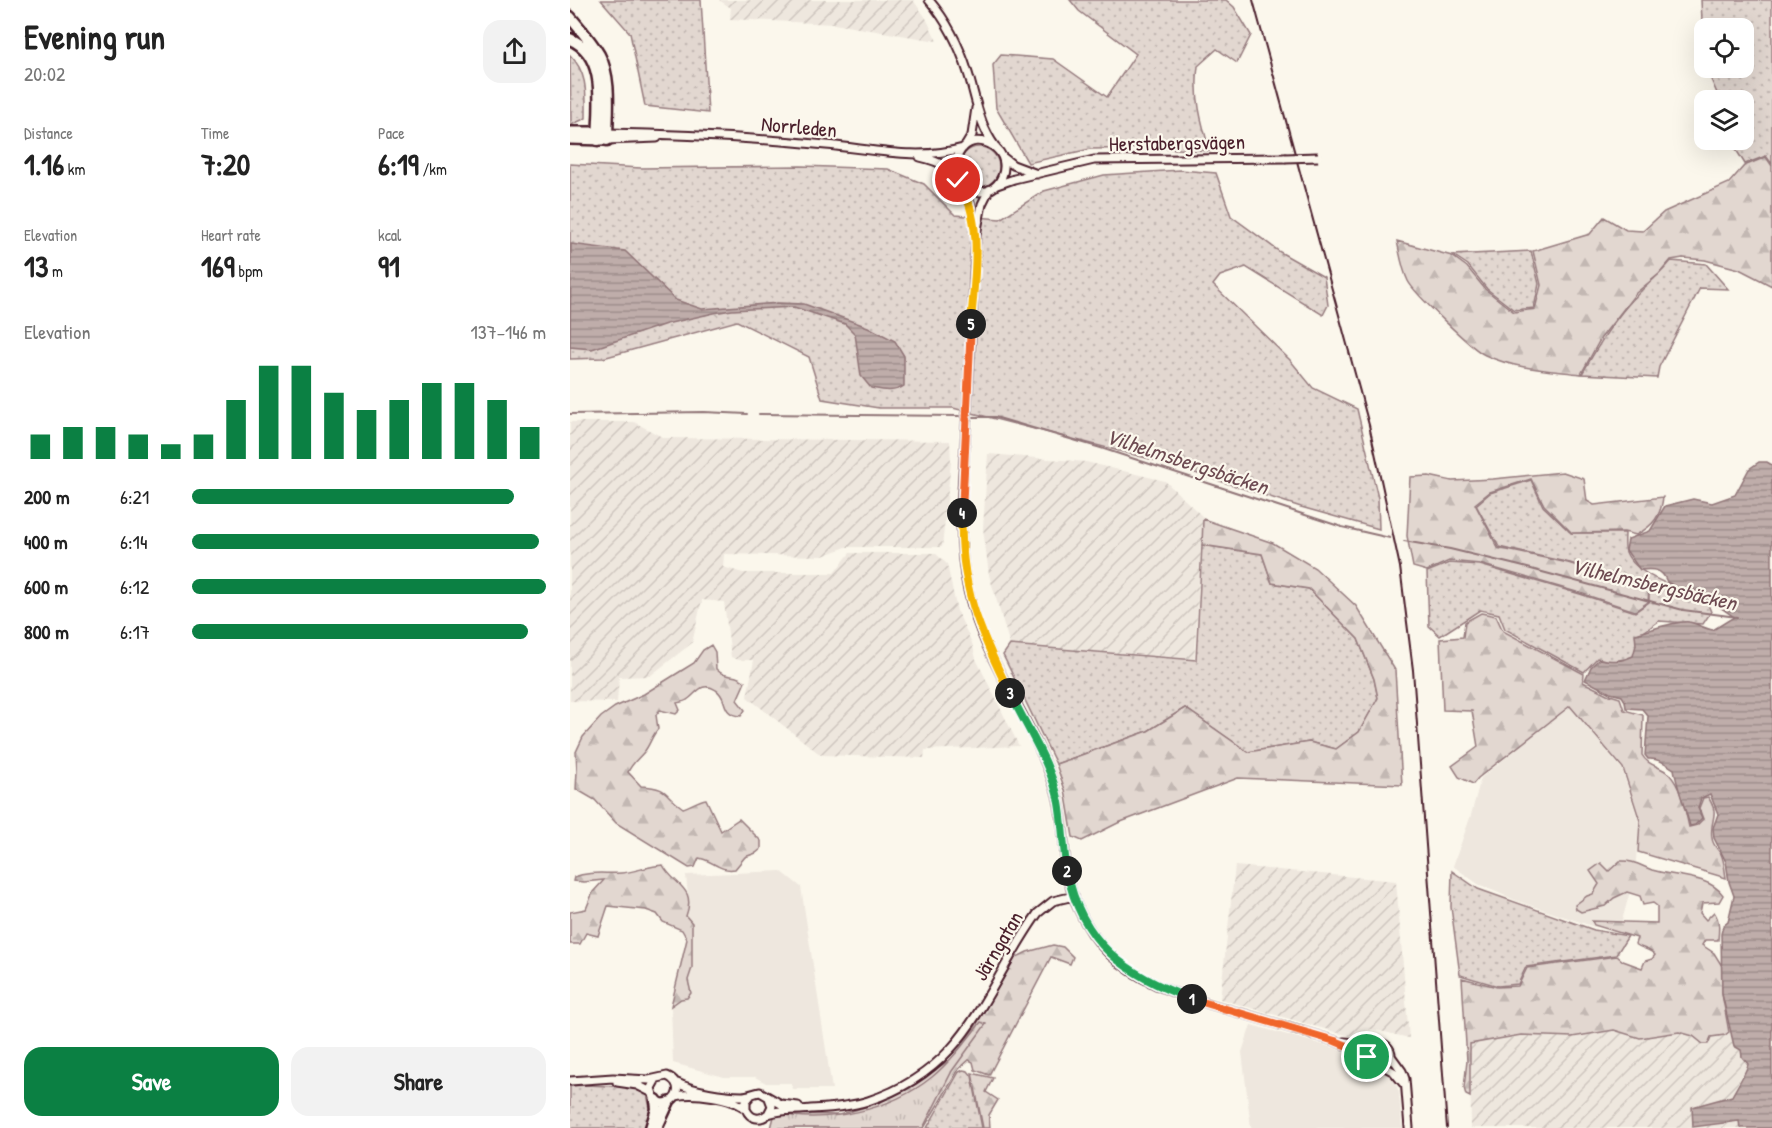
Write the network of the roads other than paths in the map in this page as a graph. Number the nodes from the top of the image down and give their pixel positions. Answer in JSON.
{"nodes":[{"id":1,"x":929,"y":0,"type":"edge"},
{"id":2,"x":570,"y":17,"type":"edge"},
{"id":3,"x":570,"y":39,"type":"edge"},
{"id":4,"x":976,"y":106,"type":"junction"},
{"id":5,"x":570,"y":132,"type":"edge"},
{"id":6,"x":602,"y":136,"type":"junction"},
{"id":7,"x":570,"y":139,"type":"edge"},
{"id":8,"x":964,"y":147,"type":"junction"},
{"id":9,"x":1000,"y":152,"type":"junction"},
{"id":10,"x":911,"y":154,"type":"junction"},
{"id":11,"x":1318,"y":157,"type":"dead end"},
{"id":12,"x":1039,"y":174,"type":"junction"},
{"id":13,"x":959,"y":181,"type":"junction"},
{"id":14,"x":997,"y":185,"type":"junction"},
{"id":15,"x":989,"y":190,"type":"junction"},
{"id":16,"x":976,"y":235,"type":"junction"},
{"id":17,"x":1074,"y":896,"type":"junction"},
{"id":18,"x":1335,"y":1041,"type":"junction"},
{"id":19,"x":1374,"y":1044,"type":"junction"},
{"id":20,"x":1390,"y":1056,"type":"junction"},
{"id":21,"x":1367,"y":1059,"type":"junction"},
{"id":22,"x":1383,"y":1066,"type":"junction"},
{"id":23,"x":656,"y":1079,"type":"junction"},
{"id":24,"x":596,"y":1080,"type":"junction"},
{"id":25,"x":570,"y":1081,"type":"edge"},
{"id":26,"x":677,"y":1083,"type":"junction"},
{"id":27,"x":1406,"y":1091,"type":"junction"},
{"id":28,"x":751,"y":1095,"type":"junction"},
{"id":29,"x":654,"y":1096,"type":"junction"},
{"id":30,"x":769,"y":1098,"type":"junction"},
{"id":31,"x":672,"y":1099,"type":"junction"},
{"id":32,"x":813,"y":1108,"type":"junction"},
{"id":33,"x":746,"y":1109,"type":"junction"},
{"id":34,"x":768,"y":1114,"type":"junction"},
{"id":35,"x":651,"y":1128,"type":"edge"},
{"id":36,"x":657,"y":1128,"type":"edge"},
{"id":37,"x":1409,"y":1128,"type":"edge"}],
"edges":[{"from":1,"to":4,"type":"street"},
{"from":2,"to":6,"type":"highway"},
{"from":3,"to":6,"type":"highway"},
{"from":4,"to":8,"type":"street"},
{"from":4,"to":9,"type":"street"},
{"from":5,"to":6,"type":"main road"},
{"from":6,"to":7,"type":"main road"},
{"from":6,"to":10,"type":"street","name":"Norrleden"},
{"from":8,"to":9,"type":"street"},
{"from":8,"to":10,"type":"street"},
{"from":8,"to":13,"type":"street"},
{"from":9,"to":12,"type":"street"},
{"from":9,"to":14,"type":"street"},
{"from":10,"to":13,"type":"street"},
{"from":11,"to":12,"type":"street","name":"Herstabergsvägen","bridge":true},
{"from":12,"to":14,"type":"street","name":"Herstabergsvägen"},
{"from":13,"to":15,"type":"street"},
{"from":13,"to":16,"type":"street"},
{"from":14,"to":15,"type":"street"},
{"from":15,"to":16,"type":"street"},
{"from":16,"to":17,"type":"street"},
{"from":17,"to":18,"type":"street"},
{"from":17,"to":32,"type":"street","name":"Järngatan"},
{"from":18,"to":19,"type":"street"},
{"from":18,"to":21,"type":"street"},
{"from":19,"to":20,"type":"street"},
{"from":19,"to":21,"type":"street"},
{"from":20,"to":22,"type":"street"},
{"from":20,"to":27,"type":"street"},
{"from":21,"to":22,"type":"street"},
{"from":22,"to":27,"type":"street"},
{"from":23,"to":24,"type":"street"},
{"from":23,"to":26,"type":"street"},
{"from":23,"to":29,"type":"street"},
{"from":24,"to":25,"type":"street"},
{"from":24,"to":29,"type":"street"},
{"from":26,"to":28,"type":"street"},
{"from":26,"to":31,"type":"street"},
{"from":27,"to":37,"type":"street"},
{"from":28,"to":30,"type":"street"},
{"from":28,"to":33,"type":"street"},
{"from":29,"to":31,"type":"street"},
{"from":29,"to":35,"type":"highway"},
{"from":30,"to":32,"type":"street","name":"Järngatan"},
{"from":30,"to":34,"type":"street"},
{"from":31,"to":33,"type":"street"},
{"from":31,"to":36,"type":"main road"},
{"from":32,"to":34,"type":"street","name":"Järngatan"},
{"from":33,"to":34,"type":"street"}]}
